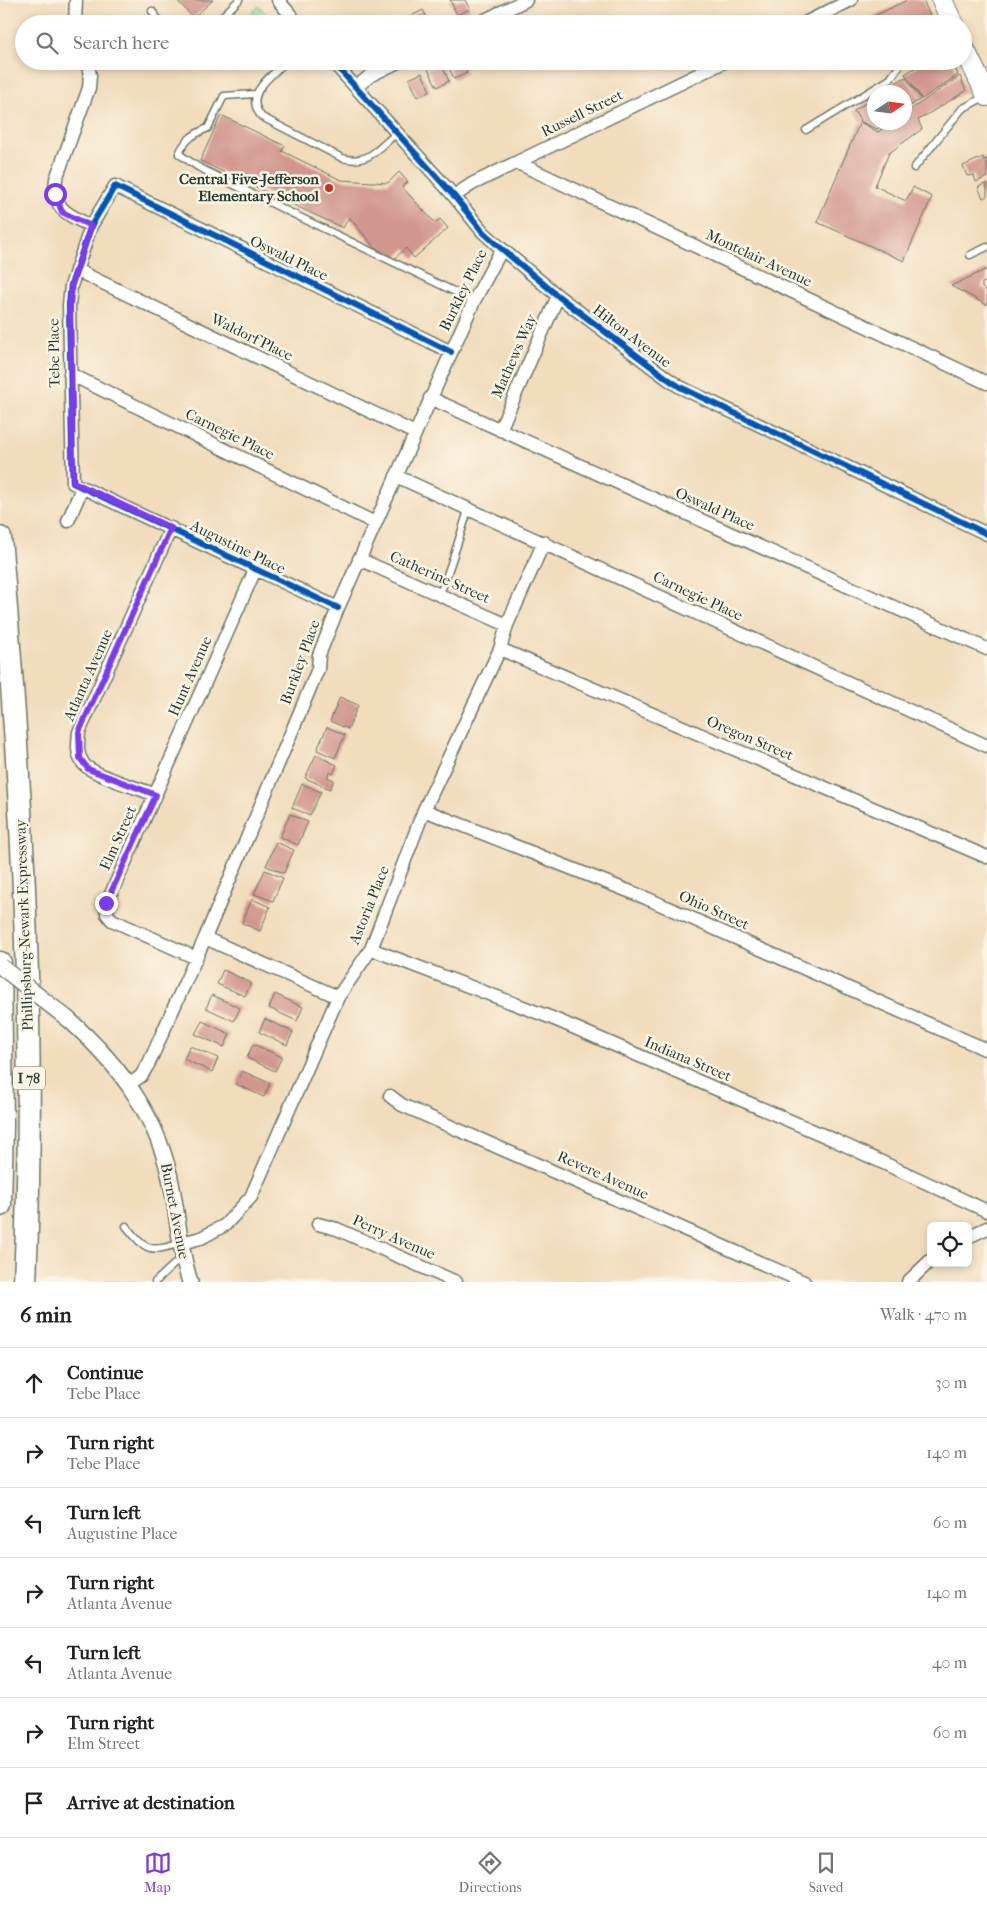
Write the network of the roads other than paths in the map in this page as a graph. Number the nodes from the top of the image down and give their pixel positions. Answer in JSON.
{"nodes":[{"id":1,"x":76,"y":0,"type":"edge"},
{"id":2,"x":239,"y":0,"type":"edge"},
{"id":3,"x":278,"y":0,"type":"edge"},
{"id":4,"x":526,"y":0,"type":"edge"},
{"id":5,"x":852,"y":0,"type":"edge"},
{"id":6,"x":942,"y":0,"type":"edge"},
{"id":7,"x":152,"y":11,"type":"dead end"},
{"id":8,"x":75,"y":15,"type":"edge"},
{"id":9,"x":155,"y":15,"type":"edge"},
{"id":10,"x":223,"y":15,"type":"edge"},
{"id":11,"x":290,"y":15,"type":"edge"},
{"id":12,"x":495,"y":15,"type":"edge"},
{"id":13,"x":821,"y":15,"type":"edge"},
{"id":14,"x":949,"y":15,"type":"edge"},
{"id":15,"x":972,"y":64,"type":"edge"},
{"id":16,"x":89,"y":70,"type":"edge"},
{"id":17,"x":277,"y":70,"type":"edge"},
{"id":18,"x":340,"y":70,"type":"edge"},
{"id":19,"x":381,"y":70,"type":"edge"},
{"id":20,"x":708,"y":70,"type":"edge"},
{"id":21,"x":897,"y":70,"type":"edge"},
{"id":22,"x":356,"y":88,"type":"junction"},
{"id":23,"x":255,"y":94,"type":"junction"},
{"id":24,"x":987,"y":95,"type":"edge"},
{"id":25,"x":806,"y":130,"type":"dead end"},
{"id":26,"x":397,"y":132,"type":"junction"},
{"id":27,"x":518,"y":163,"type":"junction"},
{"id":28,"x":914,"y":168,"type":"dead end"},
{"id":29,"x":115,"y":186,"type":"joint"},
{"id":30,"x":454,"y":196,"type":"junction"},
{"id":31,"x":91,"y":226,"type":"junction"},
{"id":32,"x":987,"y":247,"type":"edge"},
{"id":33,"x":502,"y":249,"type":"junction"},
{"id":34,"x":970,"y":254,"type":"dead end"},
{"id":35,"x":76,"y":270,"type":"junction"},
{"id":36,"x":558,"y":296,"type":"junction"},
{"id":37,"x":474,"y":301,"type":"junction"},
{"id":38,"x":451,"y":352,"type":"junction"},
{"id":39,"x":70,"y":374,"type":"junction"},
{"id":40,"x":987,"y":383,"type":"edge"},
{"id":41,"x":430,"y":398,"type":"junction"},
{"id":42,"x":500,"y":430,"type":"junction"},
{"id":43,"x":414,"y":433,"type":"junction"},
{"id":44,"x":396,"y":476,"type":"junction"},
{"id":45,"x":78,"y":485,"type":"junction"},
{"id":46,"x":469,"y":508,"type":"junction"},
{"id":47,"x":68,"y":521,"type":"dead end"},
{"id":48,"x":375,"y":523,"type":"junction"},
{"id":49,"x":171,"y":528,"type":"junction"},
{"id":50,"x":987,"y":534,"type":"edge"},
{"id":51,"x":0,"y":538,"type":"edge"},
{"id":52,"x":544,"y":542,"type":"junction"},
{"id":53,"x":359,"y":559,"type":"junction"},
{"id":54,"x":255,"y":570,"type":"junction"},
{"id":55,"x":439,"y":596,"type":"junction"},
{"id":56,"x":338,"y":608,"type":"junction"},
{"id":57,"x":507,"y":625,"type":"junction"},
{"id":58,"x":500,"y":649,"type":"junction"},
{"id":59,"x":987,"y":649,"type":"edge"},
{"id":60,"x":987,"y":746,"type":"edge"},
{"id":61,"x":156,"y":795,"type":"junction"},
{"id":62,"x":424,"y":810,"type":"junction"},
{"id":63,"x":987,"y":857,"type":"edge"},
{"id":64,"x":205,"y":938,"type":"junction"},
{"id":65,"x":371,"y":948,"type":"junction"},
{"id":66,"x":196,"y":958,"type":"junction"},
{"id":67,"x":0,"y":965,"type":"edge"},
{"id":68,"x":338,"y":997,"type":"junction"},
{"id":69,"x":987,"y":1050,"type":"edge"},
{"id":70,"x":130,"y":1084,"type":"junction"},
{"id":71,"x":390,"y":1096,"type":"dead end"},
{"id":72,"x":0,"y":1205,"type":"edge"},
{"id":73,"x":987,"y":1210,"type":"edge"},
{"id":74,"x":318,"y":1224,"type":"dead end"},
{"id":75,"x":126,"y":1226,"type":"dead end"},
{"id":76,"x":987,"y":1228,"type":"edge"},
{"id":77,"x":972,"y":1235,"type":"edge"},
{"id":78,"x":182,"y":1249,"type":"junction"},
{"id":79,"x":927,"y":1264,"type":"edge"},
{"id":80,"x":25,"y":1282,"type":"edge"},
{"id":81,"x":155,"y":1282,"type":"edge"},
{"id":82,"x":190,"y":1282,"type":"edge"},
{"id":83,"x":456,"y":1282,"type":"edge"},
{"id":84,"x":804,"y":1282,"type":"edge"},
{"id":85,"x":908,"y":1282,"type":"edge"}],
"edges":[{"from":1,"to":8,"type":"street"},
{"from":2,"to":10,"type":"lane"},
{"from":3,"to":11,"type":"street"},
{"from":4,"to":12,"type":"street"},
{"from":5,"to":13,"type":"street"},
{"from":6,"to":14,"type":"main road"},
{"from":7,"to":9,"type":"lane"},
{"from":15,"to":24,"type":"main road"},
{"from":16,"to":31,"type":"street"},
{"from":17,"to":23,"type":"lane"},
{"from":18,"to":22,"type":"street","name":"Hilton Avenue"},
{"from":19,"to":22,"type":"street"},
{"from":20,"to":27,"type":"street","name":"Russell Street"},
{"from":21,"to":25,"type":"lane"},
{"from":22,"to":26,"type":"street","name":"Hilton Avenue"},
{"from":23,"to":26,"type":"lane"},
{"from":23,"to":37,"type":"lane"},
{"from":24,"to":28,"type":"lane"},
{"from":26,"to":30,"type":"street","name":"Hilton Avenue"},
{"from":27,"to":30,"type":"street","name":"Russell Street"},
{"from":27,"to":40,"type":"street","name":"Montclair Avenue"},
{"from":29,"to":31,"type":"street","name":"Tebe Place"},
{"from":29,"to":38,"type":"street","name":"Oswald Place"},
{"from":30,"to":33,"type":"street","name":"Hilton Avenue"},
{"from":31,"to":35,"type":"street","name":"Tebe Place"},
{"from":32,"to":34,"type":"lane"},
{"from":33,"to":36,"type":"street","name":"Hilton Avenue"},
{"from":33,"to":37,"type":"street","name":"Burkley Place"},
{"from":35,"to":39,"type":"street","name":"Tebe Place"},
{"from":35,"to":43,"type":"street","name":"Waldorf Place"},
{"from":36,"to":42,"type":"street","name":"Mathews Way"},
{"from":36,"to":50,"type":"street","name":"Hilton Avenue"},
{"from":37,"to":38,"type":"street","name":"Burkley Place"},
{"from":38,"to":41,"type":"street","name":"Burkley Place"},
{"from":39,"to":45,"type":"street","name":"Tebe Place"},
{"from":39,"to":48,"type":"street","name":"Carnegie Place"},
{"from":41,"to":42,"type":"street","name":"Oswald Place"},
{"from":41,"to":43,"type":"street","name":"Burkley Place"},
{"from":42,"to":59,"type":"street","name":"Oswald Place"},
{"from":43,"to":44,"type":"street","name":"Burkley Place"},
{"from":44,"to":46,"type":"street","name":"Carnegie Place"},
{"from":44,"to":48,"type":"street","name":"Burkley Place"},
{"from":45,"to":47,"type":"street"},
{"from":45,"to":49,"type":"street","name":"Augustine Place"},
{"from":46,"to":52,"type":"street","name":"Carnegie Place"},
{"from":46,"to":55,"type":"lane"},
{"from":48,"to":53,"type":"street","name":"Burkley Place"},
{"from":49,"to":54,"type":"street","name":"Augustine Place"},
{"from":49,"to":61,"type":"street","name":"Atlanta Avenue"},
{"from":51,"to":80,"type":"highway","name":"Phillipsburg-Newark Expressway","number":"I 78"},
{"from":52,"to":57,"type":"street","name":"Astoria Place"},
{"from":52,"to":60,"type":"street","name":"Carnegie Place"},
{"from":53,"to":55,"type":"street","name":"Catherine Street"},
{"from":53,"to":56,"type":"street","name":"Burkley Place"},
{"from":54,"to":56,"type":"street","name":"Augustine Place"},
{"from":54,"to":61,"type":"street","name":"Hunt Avenue"},
{"from":55,"to":57,"type":"street","name":"Catherine Street"},
{"from":56,"to":64,"type":"street","name":"Burkley Place"},
{"from":57,"to":58,"type":"street","name":"Astoria Place"},
{"from":58,"to":62,"type":"street","name":"Astoria Place"},
{"from":58,"to":63,"type":"street","name":"Oregon Street"},
{"from":61,"to":66,"type":"street","name":"Elm Street"},
{"from":62,"to":65,"type":"street","name":"Astoria Place"},
{"from":62,"to":69,"type":"street","name":"Ohio Street"},
{"from":64,"to":66,"type":"street","name":"Burkley Place"},
{"from":64,"to":68,"type":"street"},
{"from":65,"to":68,"type":"street","name":"Astoria Place"},
{"from":65,"to":73,"type":"street","name":"Indiana Street"},
{"from":66,"to":70,"type":"street","name":"Burkley Place"},
{"from":67,"to":70,"type":"street","name":"Burnet Avenue","bridge":true},
{"from":67,"to":72,"type":"highway","name":"Phillipsburg-Newark Expressway","number":"I 78"},
{"from":68,"to":78,"type":"street","name":"Astoria Place"},
{"from":70,"to":78,"type":"street","name":"Burnet Avenue"},
{"from":71,"to":84,"type":"street","name":"Revere Avenue"},
{"from":74,"to":83,"type":"street","name":"Perry Avenue"},
{"from":75,"to":78,"type":"lane"},
{"from":76,"to":77,"type":"street"},
{"from":78,"to":81,"type":"lane"},
{"from":78,"to":82,"type":"street","name":"Burnet Avenue"},
{"from":79,"to":85,"type":"street"}]}
